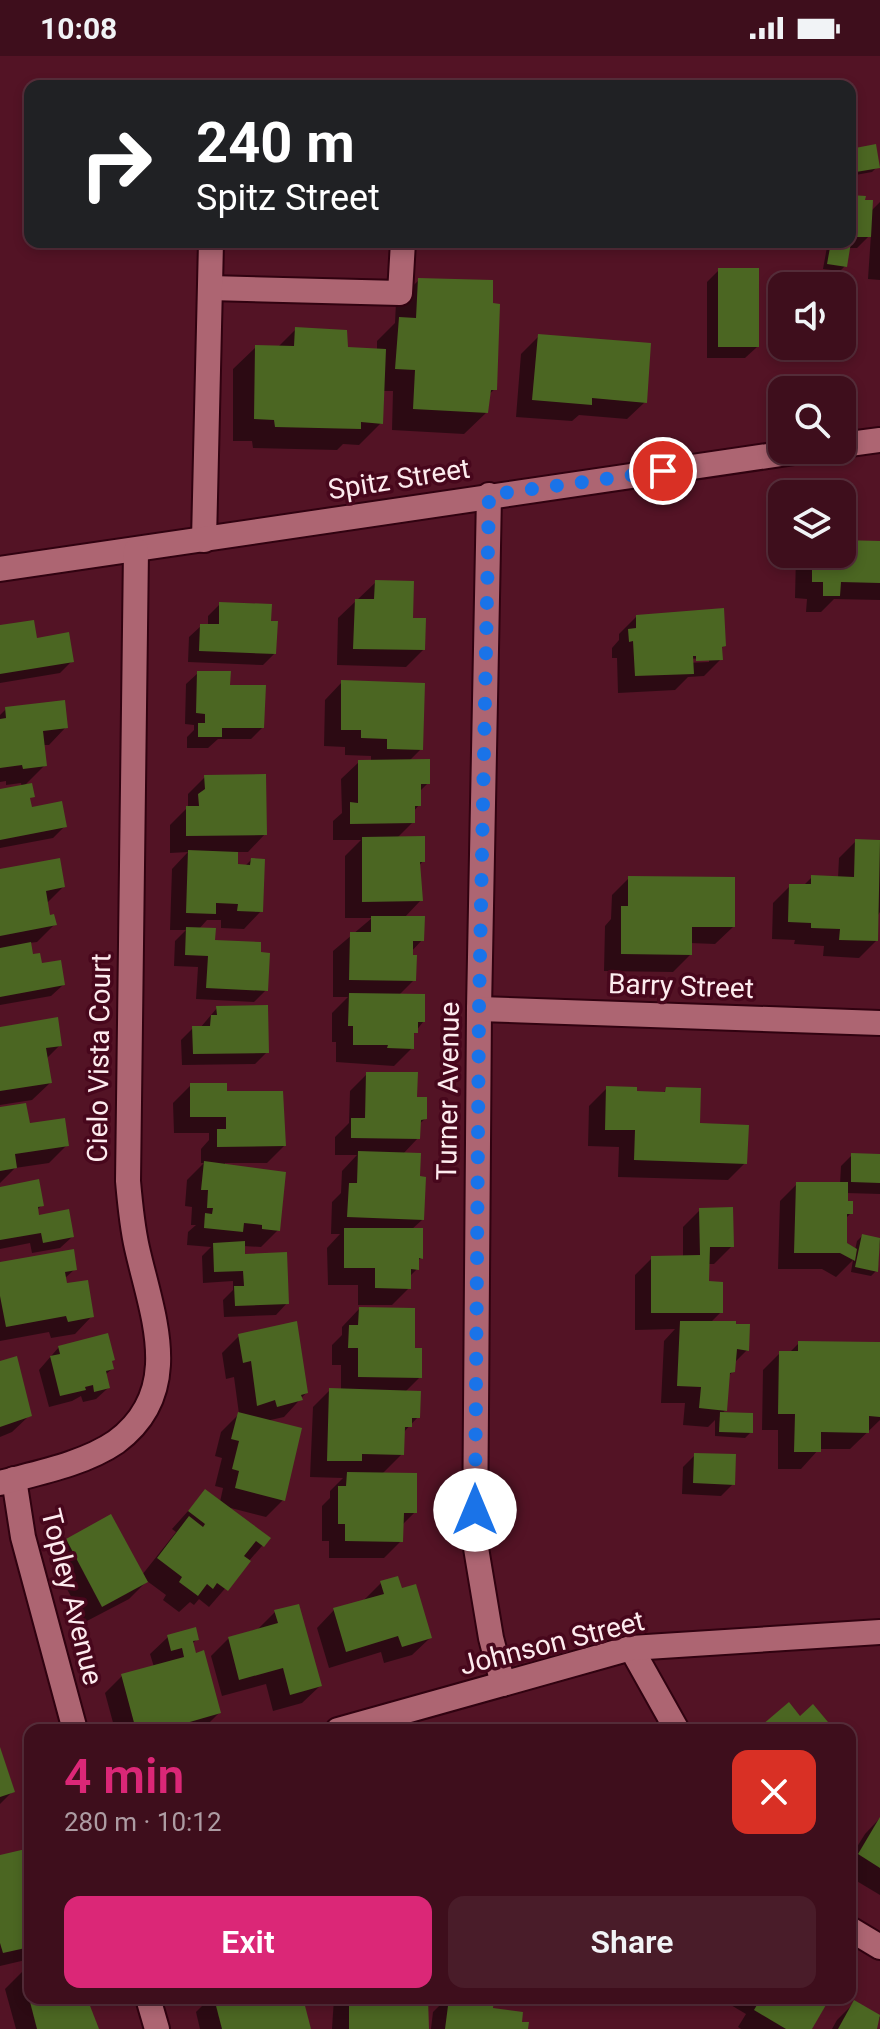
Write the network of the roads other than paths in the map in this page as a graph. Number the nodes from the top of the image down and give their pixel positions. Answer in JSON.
{"nodes":[{"id":1,"x":211,"y":248,"type":"edge"},
{"id":2,"x":403,"y":248,"type":"edge"},
{"id":3,"x":210,"y":288,"type":"junction"},
{"id":4,"x":880,"y":440,"type":"edge"},
{"id":5,"x":856,"y":443,"type":"edge"},
{"id":6,"x":768,"y":456,"type":"edge"},
{"id":7,"x":489,"y":495,"type":"junction"},
{"id":8,"x":204,"y":540,"type":"junction"},
{"id":9,"x":136,"y":550,"type":"junction"},
{"id":10,"x":0,"y":569,"type":"edge"},
{"id":11,"x":479,"y":1009,"type":"junction"},
{"id":12,"x":880,"y":1023,"type":"edge"},
{"id":13,"x":7,"y":1481,"type":"edge"},
{"id":14,"x":880,"y":1632,"type":"edge"},
{"id":15,"x":631,"y":1648,"type":"junction"},
{"id":16,"x":503,"y":1684,"type":"junction"},
{"id":17,"x":73,"y":1724,"type":"edge"},
{"id":18,"x":360,"y":1724,"type":"edge"},
{"id":19,"x":674,"y":1724,"type":"edge"},
{"id":20,"x":856,"y":1933,"type":"edge"},
{"id":21,"x":880,"y":1947,"type":"edge"},
{"id":22,"x":150,"y":2004,"type":"edge"},
{"id":23,"x":157,"y":2029,"type":"edge"}],
"edges":[{"from":1,"to":3,"type":"street"},
{"from":2,"to":3,"type":"street"},
{"from":3,"to":8,"type":"street"},
{"from":4,"to":5,"type":"street"},
{"from":6,"to":7,"type":"street","name":"Spitz Street"},
{"from":7,"to":8,"type":"street","name":"Spitz Street"},
{"from":7,"to":11,"type":"street","name":"Turner Avenue"},
{"from":8,"to":9,"type":"street","name":"Spitz Street"},
{"from":9,"to":10,"type":"street","name":"Spitz Street"},
{"from":9,"to":13,"type":"street","name":"Cielo Vista Court"},
{"from":11,"to":12,"type":"street","name":"Barry Street"},
{"from":11,"to":16,"type":"street","name":"Turner Avenue"},
{"from":13,"to":17,"type":"street","name":"Topley Avenue"},
{"from":14,"to":15,"type":"street","name":"Johnson Street"},
{"from":15,"to":16,"type":"street","name":"Johnson Street"},
{"from":15,"to":19,"type":"street"},
{"from":16,"to":18,"type":"street","name":"Johnson Street"},
{"from":20,"to":21,"type":"street"},
{"from":22,"to":23,"type":"street"}]}
